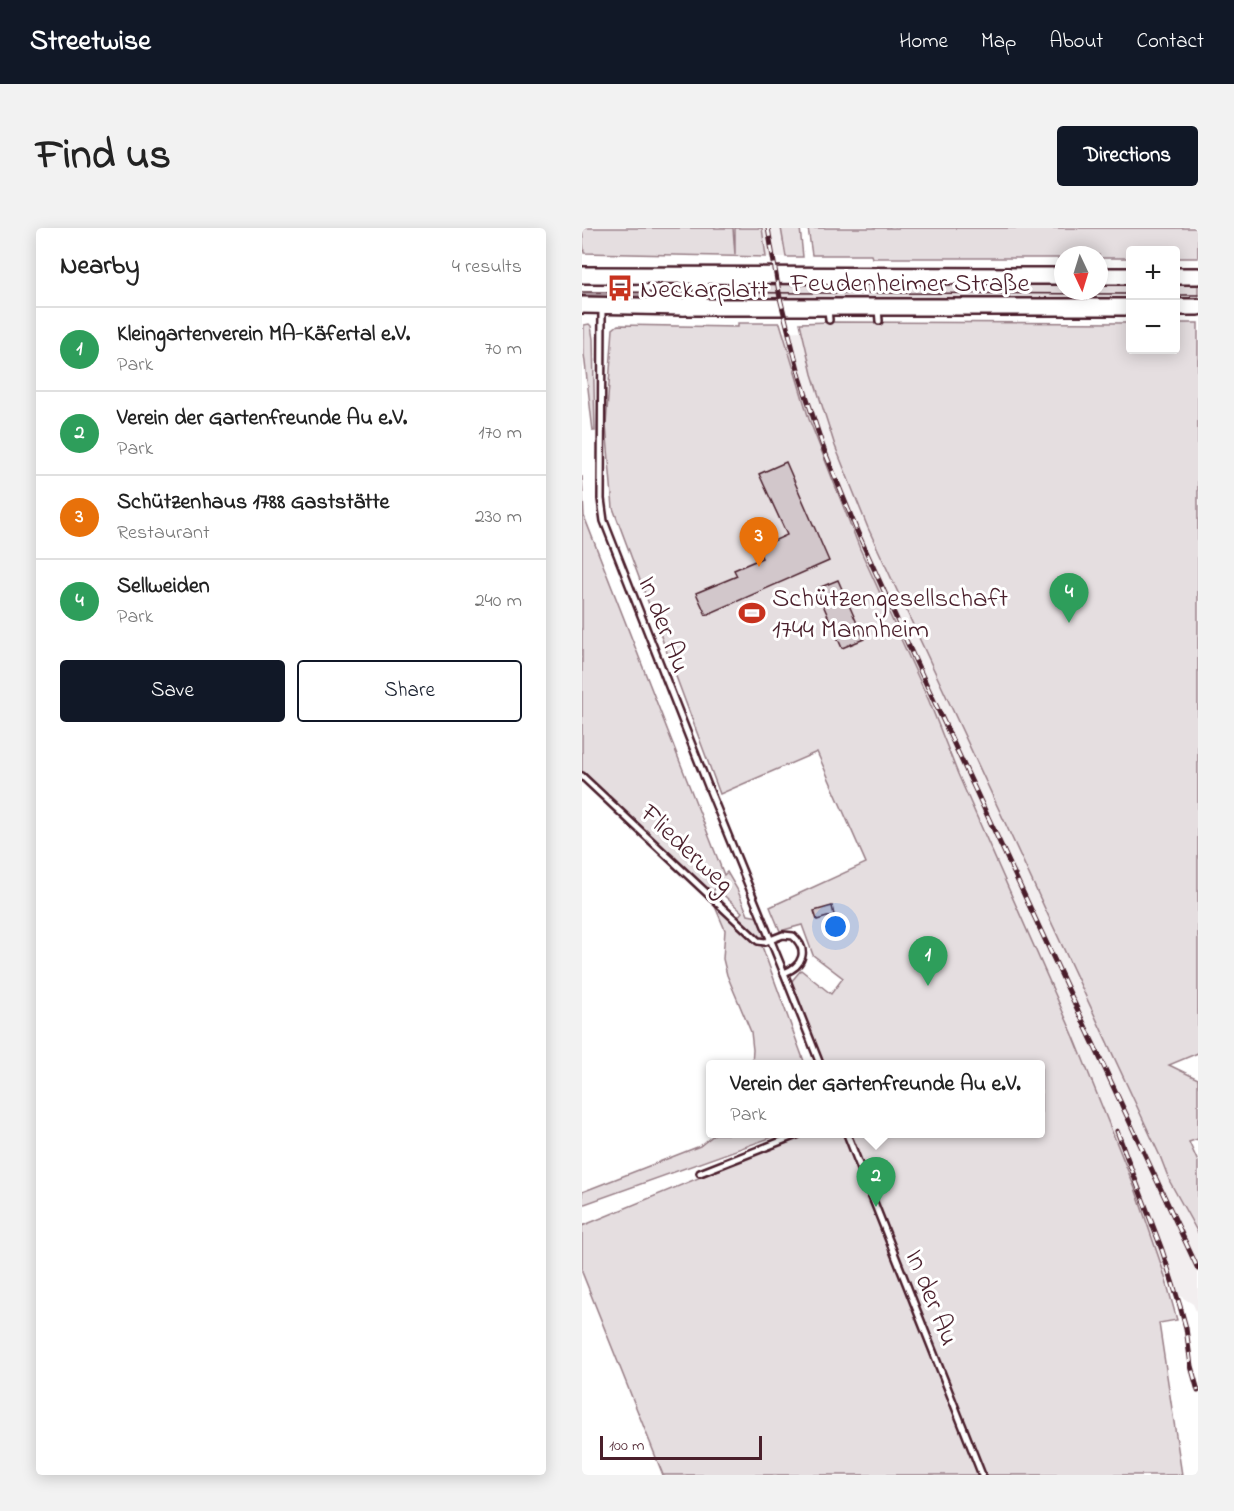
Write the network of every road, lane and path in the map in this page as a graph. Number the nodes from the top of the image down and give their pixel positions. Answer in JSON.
{"nodes":[{"id":1,"x":582,"y":275,"type":"edge"},
{"id":2,"x":699,"y":276,"type":"junction"},
{"id":3,"x":1054,"y":276,"type":"edge"},
{"id":4,"x":1108,"y":276,"type":"edge"},
{"id":5,"x":1126,"y":276,"type":"edge"},
{"id":6,"x":1180,"y":276,"type":"edge"},
{"id":7,"x":1198,"y":276,"type":"edge"},
{"id":8,"x":582,"y":305,"type":"edge"},
{"id":9,"x":602,"y":305,"type":"junction"},
{"id":10,"x":684,"y":307,"type":"junction"},
{"id":11,"x":1126,"y":307,"type":"edge"},
{"id":12,"x":1180,"y":307,"type":"edge"},
{"id":13,"x":1198,"y":307,"type":"edge"},
{"id":14,"x":582,"y":776,"type":"edge"},
{"id":15,"x":770,"y":940,"type":"junction"},
{"id":16,"x":784,"y":973,"type":"junction"},
{"id":17,"x":818,"y":1060,"type":"edge"},
{"id":18,"x":789,"y":1138,"type":"edge"},
{"id":19,"x":849,"y":1138,"type":"edge"},
{"id":20,"x":700,"y":1173,"type":"dead end"},
{"id":21,"x":982,"y":1475,"type":"edge"}],
"edges":[{"from":1,"to":2,"type":"main road","name":"Feudenheimer Straße"},
{"from":2,"to":3,"type":"main road","name":"Feudenheimer Straße"},
{"from":2,"to":10,"type":"main road"},
{"from":4,"to":5,"type":"main road"},
{"from":6,"to":7,"type":"main road"},
{"from":8,"to":9,"type":"main road","name":"Feudenheimer Straße"},
{"from":9,"to":10,"type":"main road","name":"Feudenheimer Straße"},
{"from":9,"to":15,"type":"lane","name":"In der Au"},
{"from":10,"to":11,"type":"main road","name":"Feudenheimer Straße"},
{"from":12,"to":13,"type":"main road"},
{"from":14,"to":15,"type":"lane","name":"Fliederweg"},
{"from":15,"to":16,"type":"lane","name":"In der Au"},
{"from":15,"to":16,"type":"lane"},
{"from":16,"to":17,"type":"lane","name":"In der Au"},
{"from":18,"to":20,"type":"lane"},
{"from":19,"to":21,"type":"lane","name":"In der Au"}]}
